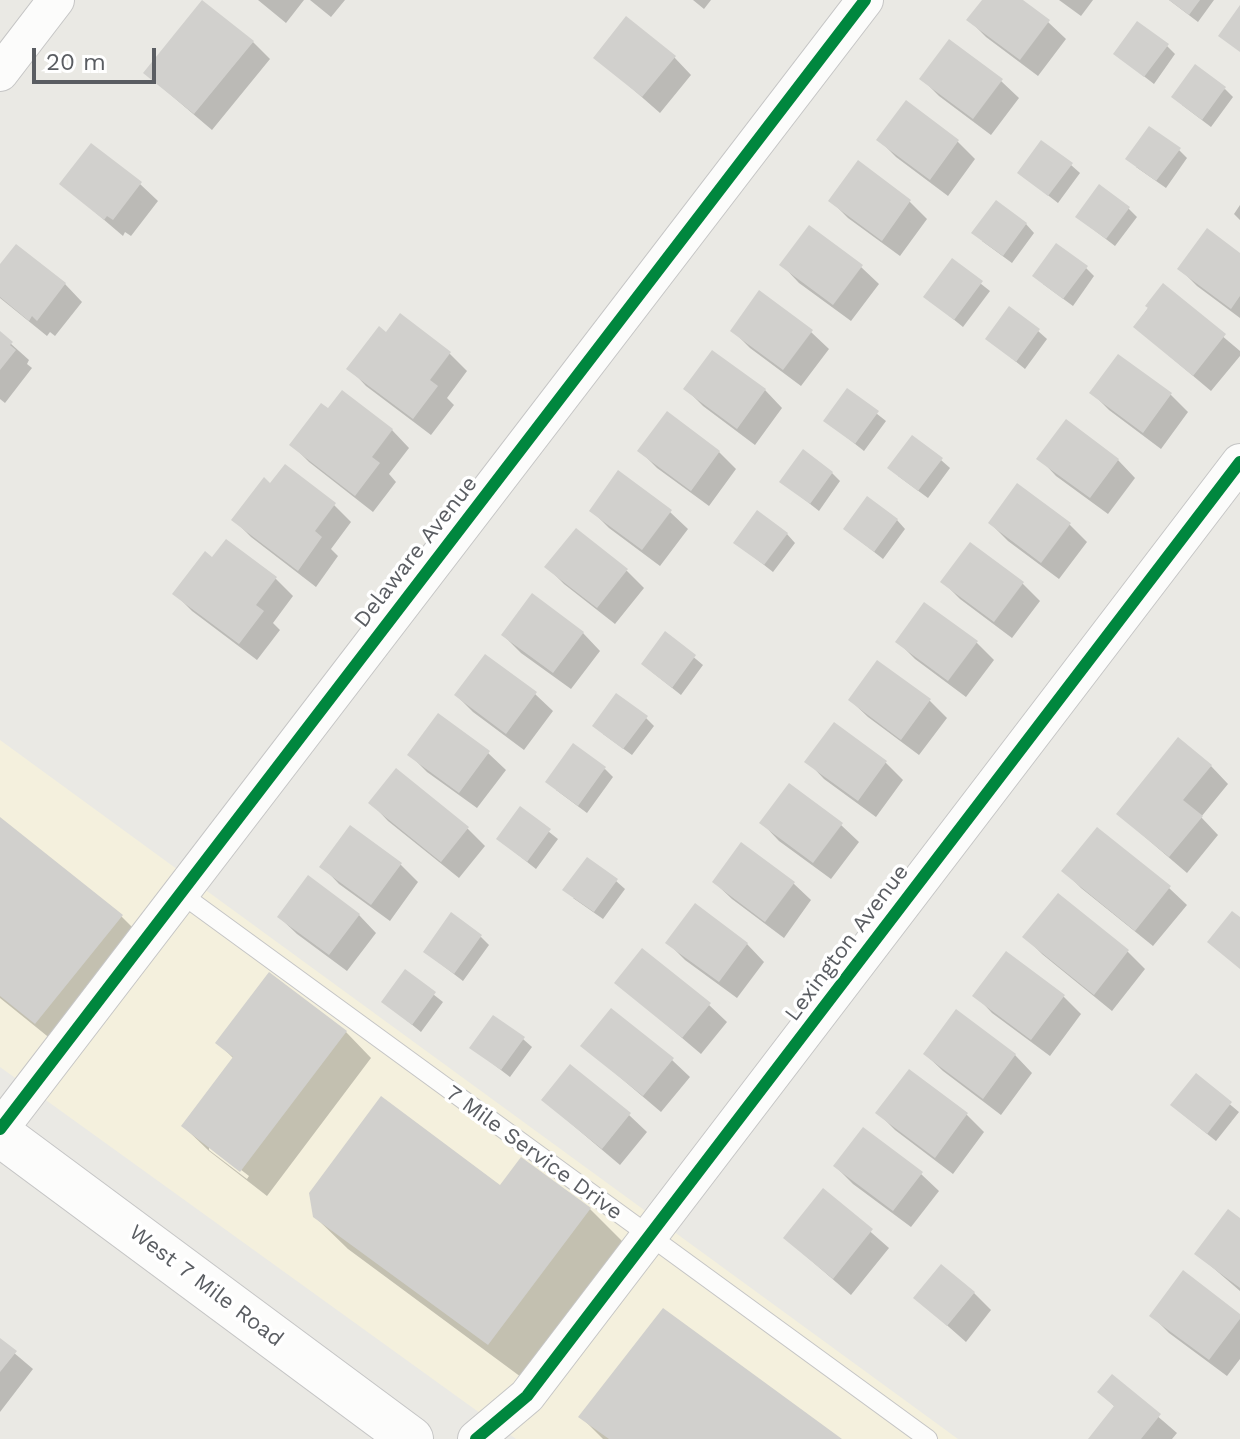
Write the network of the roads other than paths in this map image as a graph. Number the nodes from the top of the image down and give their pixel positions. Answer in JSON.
{"nodes":[{"id":1,"x":56,"y":0,"type":"edge"},
{"id":2,"x":865,"y":0,"type":"edge"},
{"id":3,"x":0,"y":73,"type":"edge"},
{"id":4,"x":1235,"y":480,"type":"edge"},
{"id":5,"x":180,"y":893,"type":"junction"},
{"id":6,"x":0,"y":1131,"type":"edge"},
{"id":7,"x":648,"y":1237,"type":"junction"},
{"id":8,"x":411,"y":1439,"type":"edge"},
{"id":9,"x":476,"y":1439,"type":"edge"},
{"id":10,"x":928,"y":1439,"type":"edge"}],
"edges":[{"from":1,"to":3,"type":"street"},
{"from":2,"to":5,"type":"street","name":"Delaware Avenue"},
{"from":4,"to":7,"type":"street","name":"Lexington Avenue"},
{"from":5,"to":6,"type":"street","name":"Delaware Avenue"},
{"from":5,"to":7,"type":"lane","name":"7 Mile Service Drive"},
{"from":6,"to":8,"type":"main road","name":"West 7 Mile Road"},
{"from":7,"to":9,"type":"street","name":"Lexington Avenue"},
{"from":7,"to":10,"type":"lane","name":"7 Mile Service Drive"}]}
